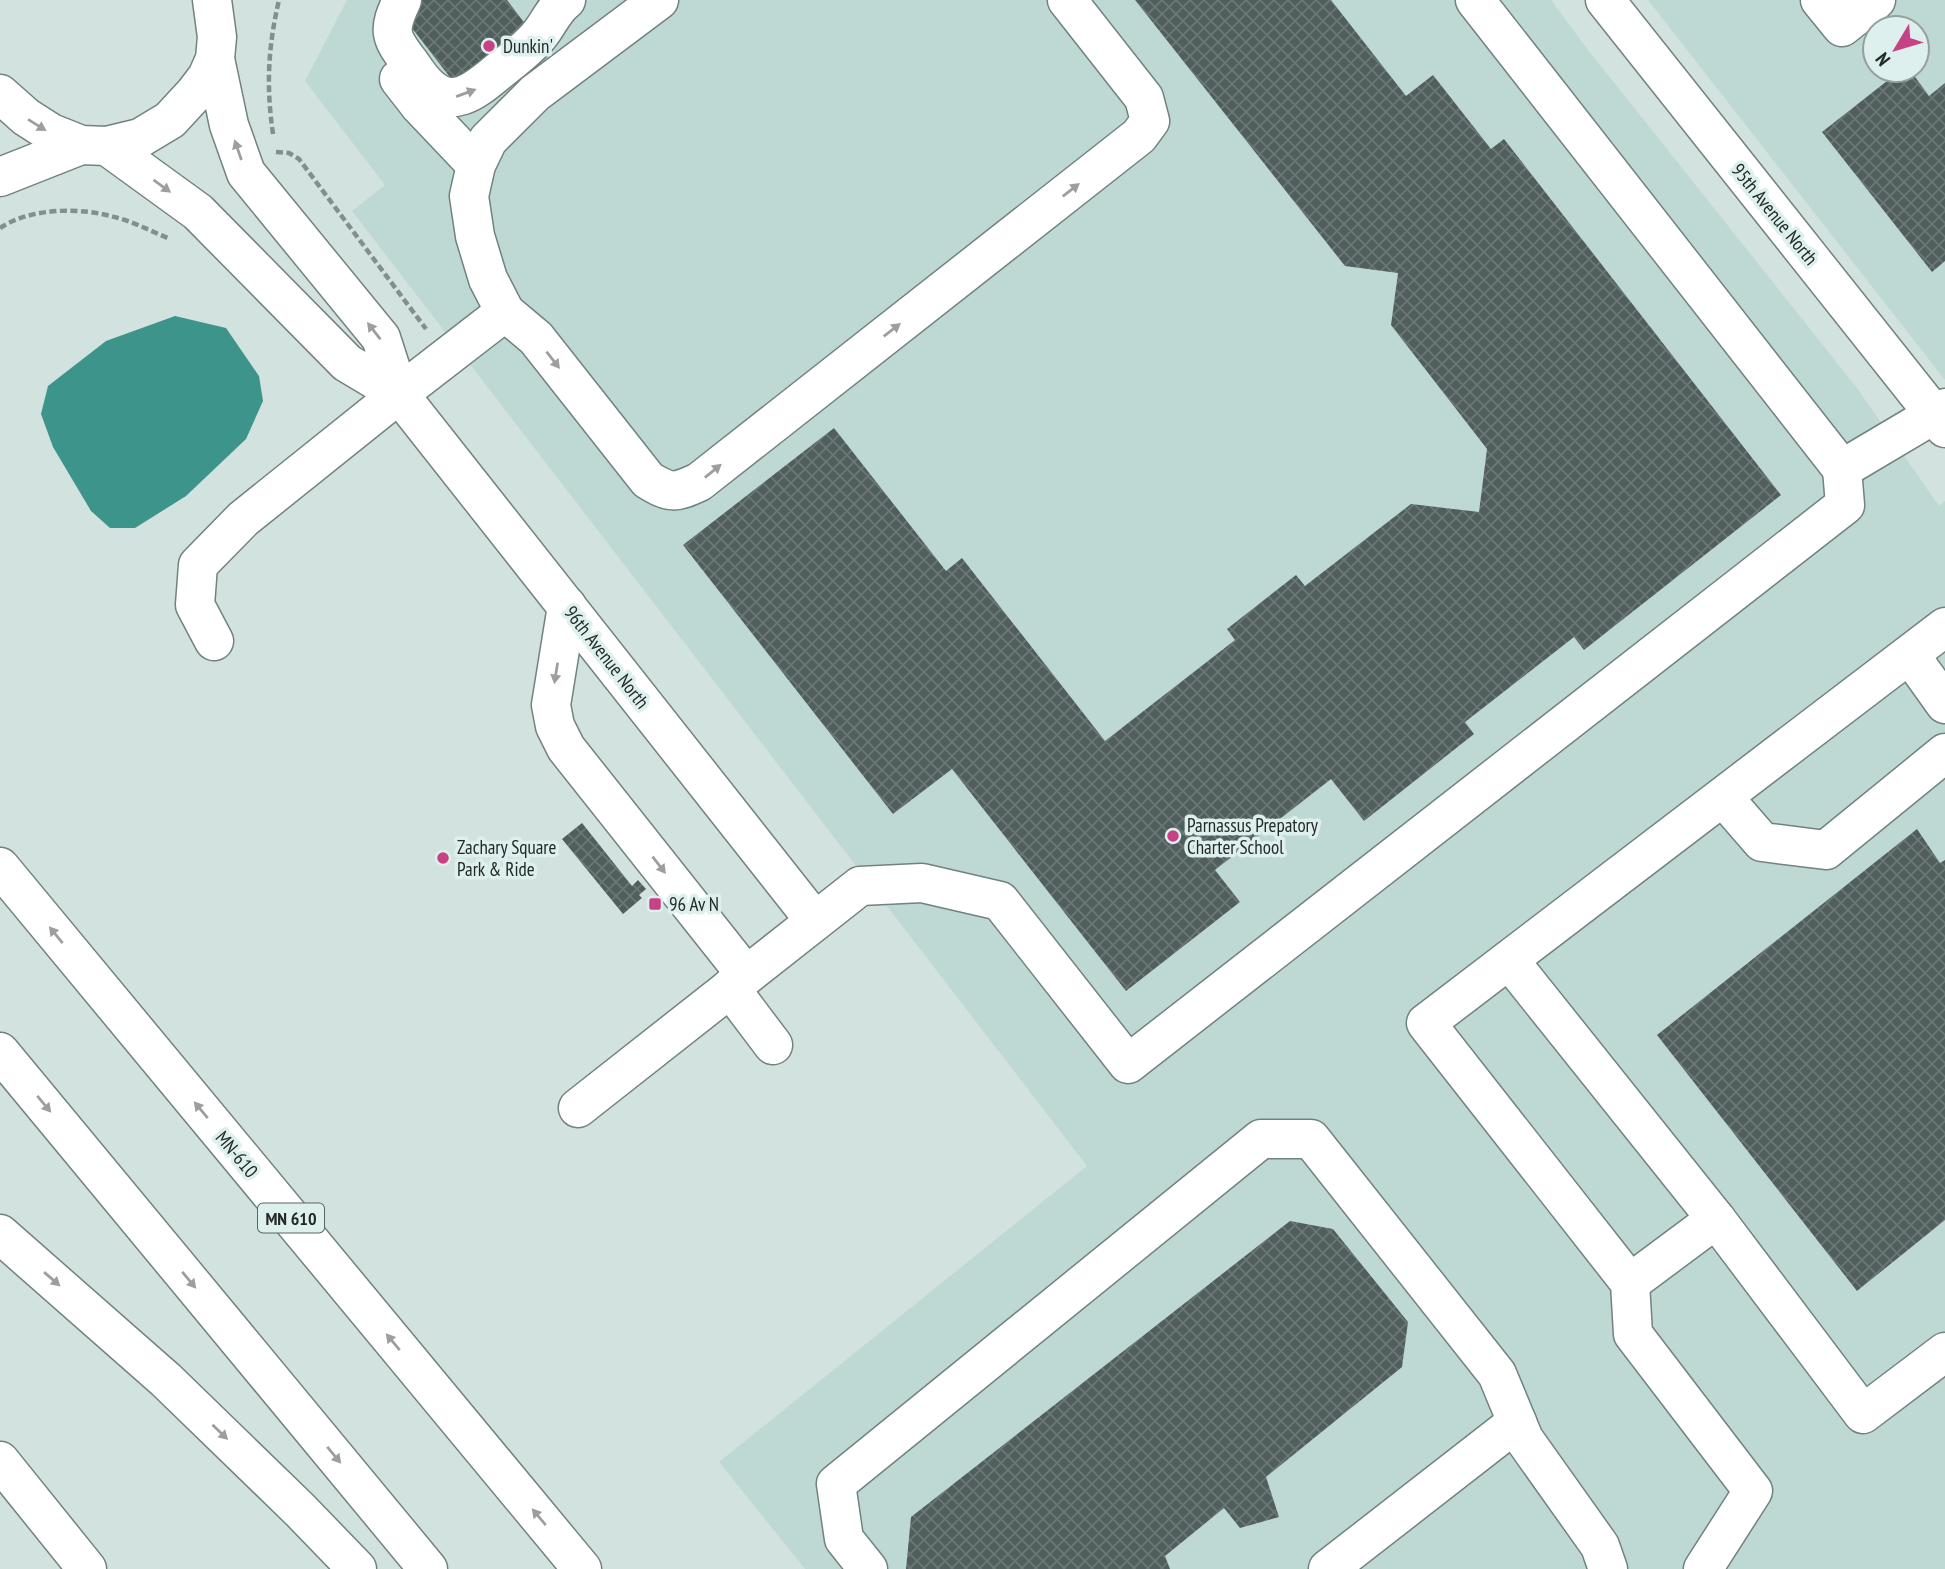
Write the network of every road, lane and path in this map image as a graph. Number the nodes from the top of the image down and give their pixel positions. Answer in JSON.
{"nodes":[{"id":1,"x":229,"y":0,"type":"edge"},
{"id":2,"x":279,"y":0,"type":"edge"},
{"id":3,"x":383,"y":0,"type":"edge"},
{"id":4,"x":402,"y":0,"type":"edge"},
{"id":5,"x":566,"y":0,"type":"edge"},
{"id":6,"x":583,"y":0,"type":"edge"},
{"id":7,"x":659,"y":0,"type":"edge"},
{"id":8,"x":1067,"y":0,"type":"edge"},
{"id":9,"x":1475,"y":0,"type":"edge"},
{"id":10,"x":1605,"y":0,"type":"edge"},
{"id":11,"x":1820,"y":0,"type":"edge"},
{"id":12,"x":1876,"y":0,"type":"edge"},
{"id":13,"x":215,"y":32,"type":"edge"},
{"id":14,"x":611,"y":37,"type":"junction"},
{"id":15,"x":0,"y":94,"type":"edge"},
{"id":16,"x":94,"y":146,"type":"junction"},
{"id":17,"x":275,"y":152,"type":"junction"},
{"id":18,"x":277,"y":164,"type":"dead end"},
{"id":19,"x":475,"y":165,"type":"junction"},
{"id":20,"x":0,"y":177,"type":"edge"},
{"id":21,"x":0,"y":228,"type":"edge"},
{"id":22,"x":173,"y":241,"type":"dead end"},
{"id":23,"x":505,"y":312,"type":"junction"},
{"id":24,"x":447,"y":357,"type":"junction"},
{"id":25,"x":399,"y":394,"type":"junction"},
{"id":26,"x":1942,"y":417,"type":"edge"},
{"id":27,"x":1842,"y":469,"type":"junction"},
{"id":28,"x":567,"y":606,"type":"junction"},
{"id":29,"x":1945,"y":627,"type":"edge"},
{"id":30,"x":214,"y":641,"type":"dead end"},
{"id":31,"x":1910,"y":654,"type":"junction"},
{"id":32,"x":1945,"y":704,"type":"edge"},
{"id":33,"x":1945,"y":753,"type":"edge"},
{"id":34,"x":1723,"y":797,"type":"junction"},
{"id":35,"x":0,"y":867,"type":"edge"},
{"id":36,"x":815,"y":921,"type":"junction"},
{"id":37,"x":1509,"y":960,"type":"junction"},
{"id":38,"x":738,"y":981,"type":"junction"},
{"id":39,"x":773,"y":1045,"type":"dead end"},
{"id":40,"x":0,"y":1052,"type":"edge"},
{"id":41,"x":578,"y":1108,"type":"dead end"},
{"id":42,"x":1716,"y":1219,"type":"junction"},
{"id":43,"x":0,"y":1234,"type":"edge"},
{"id":44,"x":1630,"y":1283,"type":"junction"},
{"id":45,"x":1945,"y":1352,"type":"edge"},
{"id":46,"x":1517,"y":1422,"type":"junction"},
{"id":47,"x":0,"y":1461,"type":"edge"},
{"id":48,"x":70,"y":1563,"type":"edge"},
{"id":49,"x":357,"y":1569,"type":"edge"},
{"id":50,"x":428,"y":1569,"type":"edge"},
{"id":51,"x":582,"y":1569,"type":"edge"},
{"id":52,"x":868,"y":1569,"type":"edge"},
{"id":53,"x":1328,"y":1569,"type":"edge"},
{"id":54,"x":1608,"y":1569,"type":"edge"},
{"id":55,"x":1703,"y":1569,"type":"edge"}],
"edges":[{"from":1,"to":13,"type":"main road"},
{"from":2,"to":17,"type":"path"},
{"from":3,"to":19,"type":"main road"},
{"from":4,"to":5,"type":"main road","one_way":true},
{"from":6,"to":14,"type":"main road"},
{"from":7,"to":14,"type":"main road"},
{"from":23,"to":8,"type":"main road","one_way":true},
{"from":9,"to":27,"type":"main road"},
{"from":10,"to":26,"type":"main road","name":"95th Avenue North"},
{"from":11,"to":12,"type":"main road"},
{"from":13,"to":16,"type":"main road"},
{"from":25,"to":13,"type":"main road","name":"96th Avenue North","one_way":true},
{"from":14,"to":19,"type":"main road"},
{"from":15,"to":16,"type":"main road","name":"96th Avenue North","one_way":true},
{"from":16,"to":20,"type":"main road"},
{"from":16,"to":25,"type":"main road","name":"96th Avenue North","one_way":true},
{"from":17,"to":18,"type":"path"},
{"from":17,"to":24,"type":"path"},
{"from":19,"to":23,"type":"main road"},
{"from":21,"to":22,"type":"path"},
{"from":23,"to":24,"type":"main road"},
{"from":24,"to":25,"type":"main road"},
{"from":25,"to":28,"type":"main road","name":"96th Avenue North"},
{"from":25,"to":30,"type":"main road"},
{"from":26,"to":27,"type":"main road"},
{"from":27,"to":36,"type":"main road"},
{"from":28,"to":36,"type":"main road","name":"96th Avenue North"},
{"from":28,"to":38,"type":"main road","one_way":true},
{"from":29,"to":31,"type":"main road"},
{"from":31,"to":32,"type":"main road"},
{"from":31,"to":34,"type":"main road"},
{"from":33,"to":34,"type":"main road"},
{"from":34,"to":37,"type":"main road"},
{"from":51,"to":35,"type":"main road","name":"MN-610","number":"MN 610","one_way":true},
{"from":36,"to":38,"type":"main road"},
{"from":37,"to":42,"type":"main road"},
{"from":37,"to":44,"type":"main road"},
{"from":38,"to":39,"type":"main road"},
{"from":38,"to":41,"type":"main road"},
{"from":40,"to":50,"type":"main road","one_way":true},
{"from":42,"to":44,"type":"main road"},
{"from":42,"to":45,"type":"main road"},
{"from":43,"to":49,"type":"main road","one_way":true},
{"from":44,"to":55,"type":"main road"},
{"from":46,"to":52,"type":"main road"},
{"from":46,"to":53,"type":"main road"},
{"from":46,"to":54,"type":"main road"},
{"from":47,"to":48,"type":"main road"}]}
